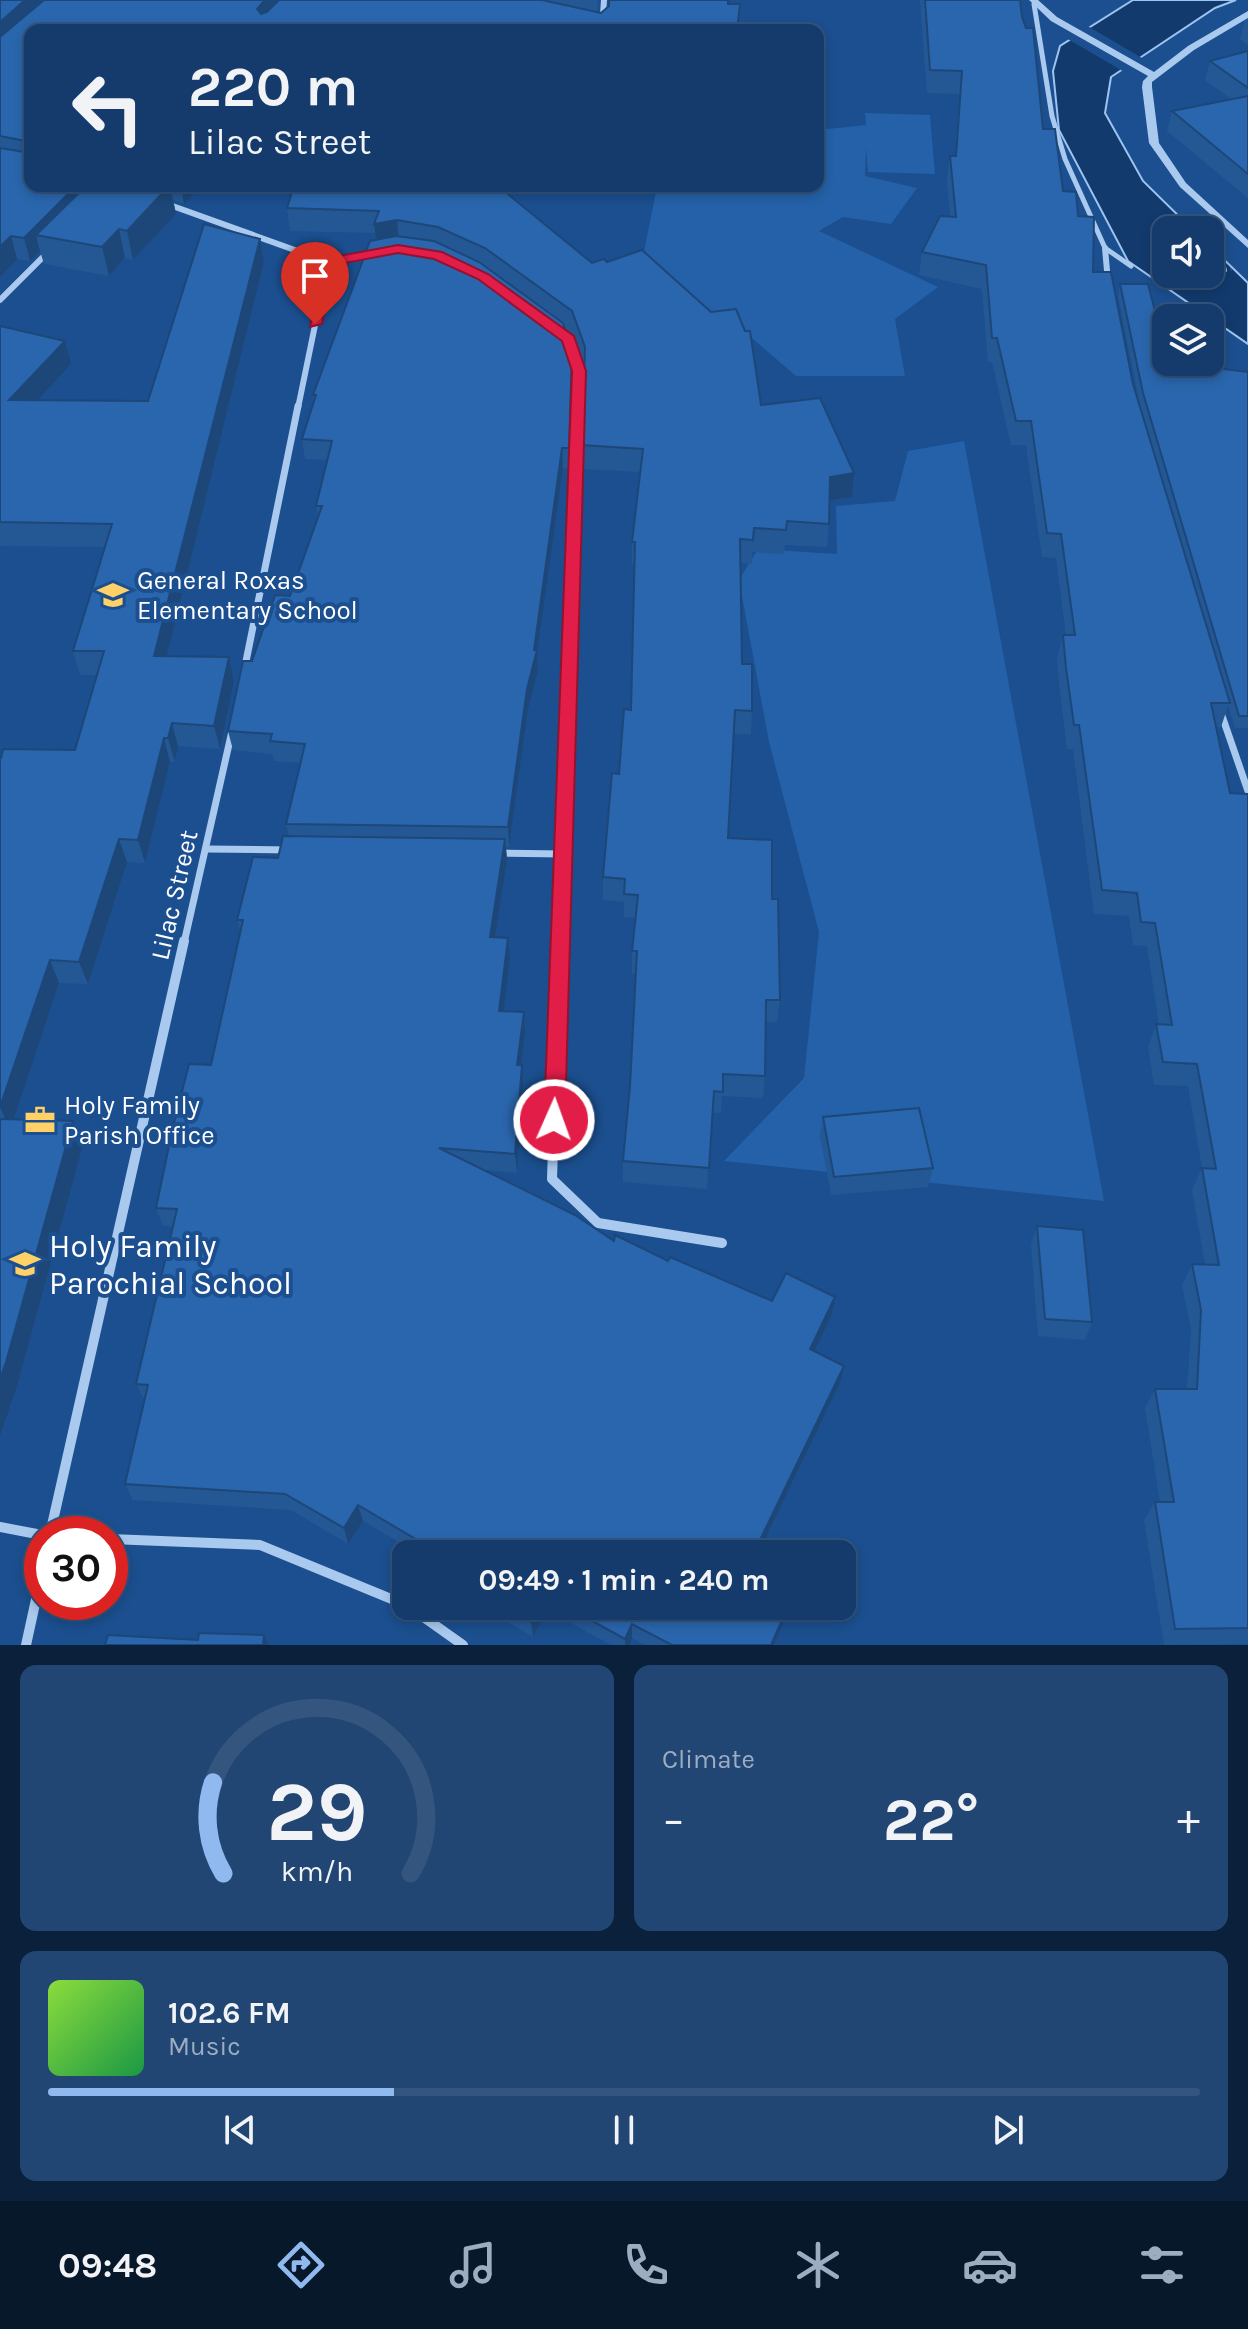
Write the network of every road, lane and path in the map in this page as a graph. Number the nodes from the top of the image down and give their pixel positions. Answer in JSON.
{"nodes":[{"id":1,"x":604,"y":0,"type":"edge"},
{"id":2,"x":1034,"y":2,"type":"edge"},
{"id":3,"x":1248,"y":14,"type":"edge"},
{"id":4,"x":602,"y":24,"type":"edge"},
{"id":5,"x":1154,"y":76,"type":"junction"},
{"id":6,"x":159,"y":201,"type":"edge"},
{"id":7,"x":61,"y":238,"type":"edge"},
{"id":8,"x":1248,"y":245,"type":"edge"},
{"id":9,"x":1105,"y":248,"type":"junction"},
{"id":10,"x":384,"y":252,"type":"edge"},
{"id":11,"x":328,"y":262,"type":"junction"},
{"id":12,"x":1131,"y":266,"type":"dead end"},
{"id":13,"x":1109,"y":291,"type":"edge"},
{"id":14,"x":0,"y":300,"type":"edge"},
{"id":15,"x":557,"y":330,"type":"edge"},
{"id":16,"x":242,"y":679,"type":"edge"},
{"id":17,"x":1219,"y":706,"type":"edge"},
{"id":18,"x":233,"y":725,"type":"edge"},
{"id":19,"x":1248,"y":791,"type":"edge"},
{"id":20,"x":207,"y":849,"type":"junction"},
{"id":21,"x":300,"y":850,"type":"edge"},
{"id":22,"x":485,"y":852,"type":"edge"},
{"id":23,"x":563,"y":854,"type":"junction"},
{"id":24,"x":722,"y":1243,"type":"dead end"},
{"id":25,"x":54,"y":1516,"type":"edge"},
{"id":26,"x":0,"y":1527,"type":"edge"},
{"id":27,"x":24,"y":1532,"type":"edge"},
{"id":28,"x":128,"y":1540,"type":"edge"},
{"id":29,"x":392,"y":1600,"type":"edge"},
{"id":30,"x":31,"y":1620,"type":"edge"},
{"id":31,"x":427,"y":1620,"type":"edge"},
{"id":32,"x":26,"y":1645,"type":"edge"},
{"id":33,"x":463,"y":1645,"type":"edge"}],
"edges":[{"from":1,"to":4,"type":"street"},
{"from":2,"to":5,"type":"street"},
{"from":2,"to":9,"type":"street"},
{"from":3,"to":5,"type":"street"},
{"from":5,"to":8,"type":"street"},
{"from":6,"to":11,"type":"street"},
{"from":7,"to":14,"type":"street"},
{"from":9,"to":12,"type":"street"},
{"from":9,"to":13,"type":"street"},
{"from":10,"to":11,"type":"street"},
{"from":11,"to":16,"type":"street"},
{"from":15,"to":23,"type":"street"},
{"from":17,"to":19,"type":"street"},
{"from":18,"to":20,"type":"street","name":"Lilac Street"},
{"from":20,"to":21,"type":"street"},
{"from":20,"to":25,"type":"street","name":"Lilac Street"},
{"from":22,"to":23,"type":"street"},
{"from":23,"to":24,"type":"street"},
{"from":26,"to":27,"type":"street"},
{"from":28,"to":29,"type":"street"},
{"from":30,"to":32,"type":"street"},
{"from":31,"to":33,"type":"street"}]}
